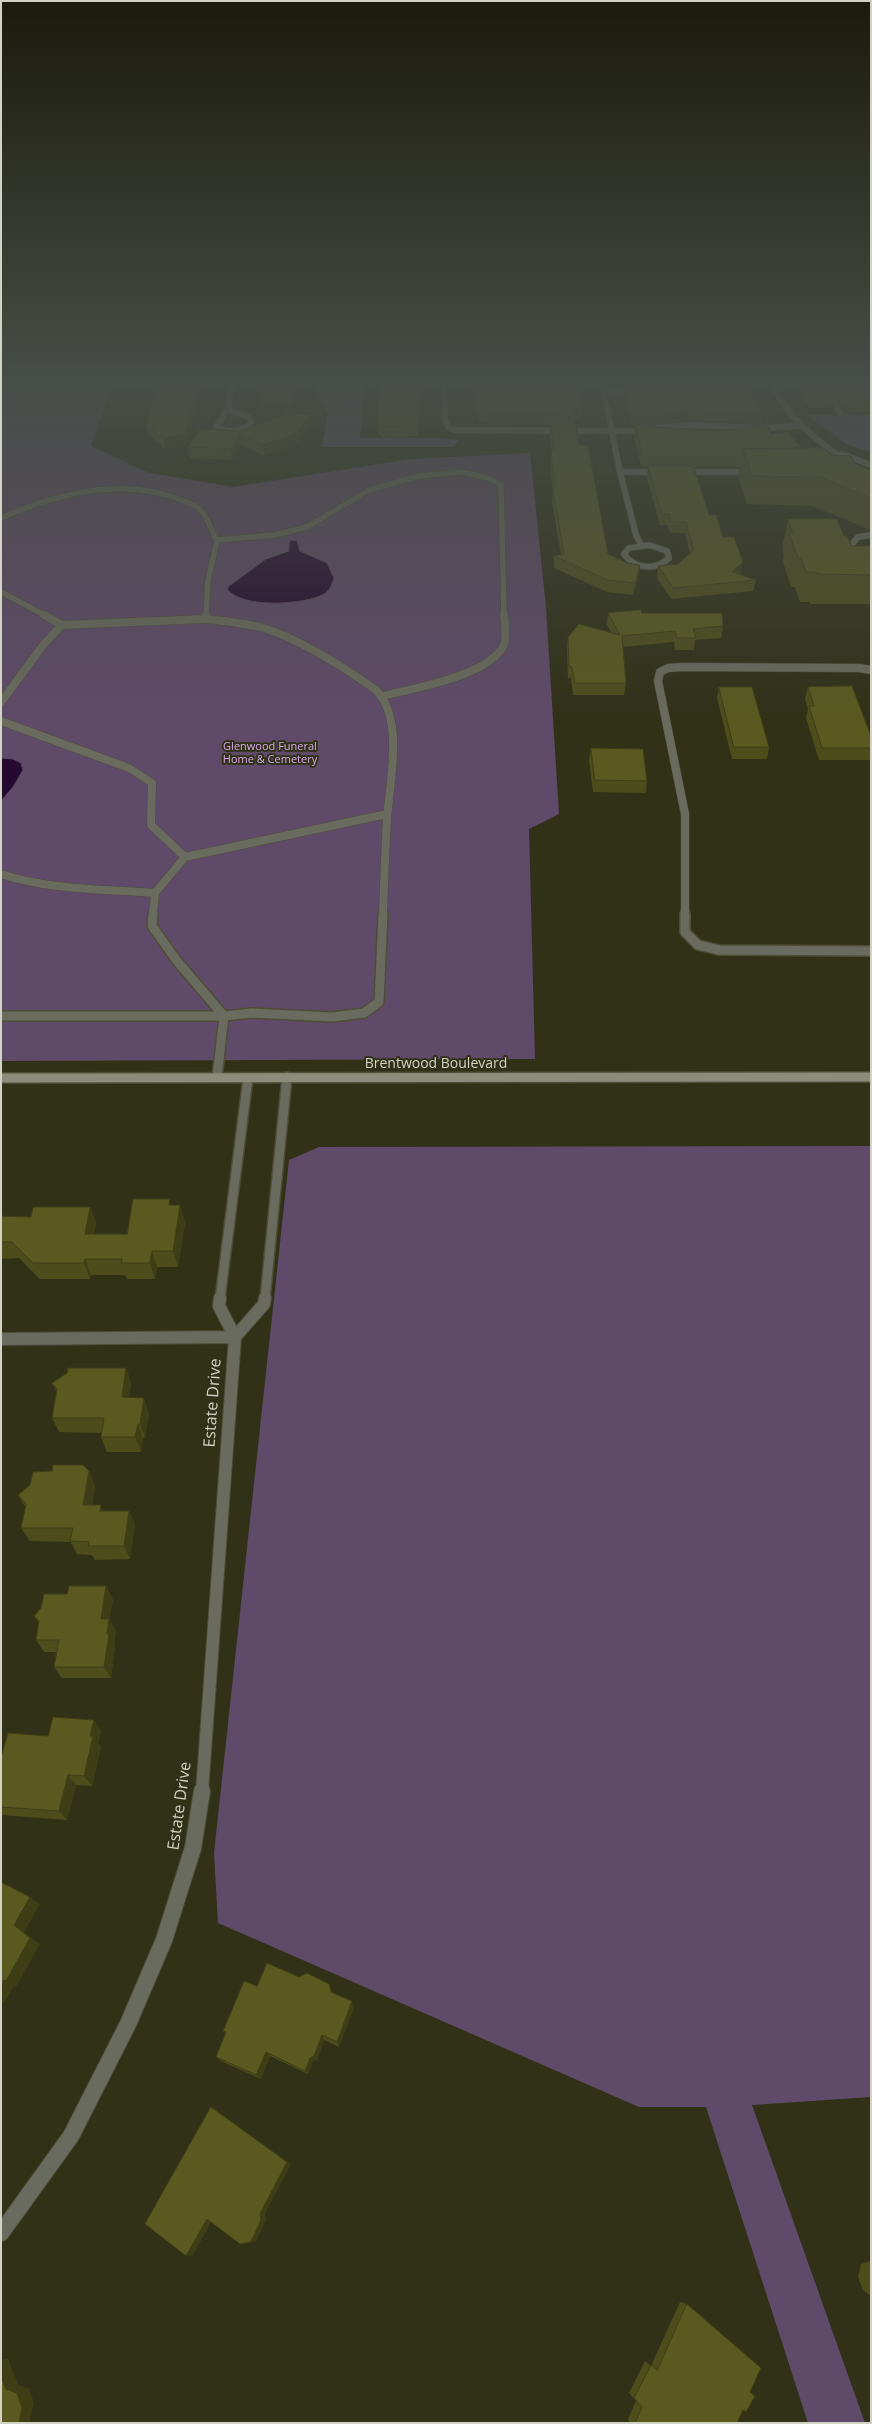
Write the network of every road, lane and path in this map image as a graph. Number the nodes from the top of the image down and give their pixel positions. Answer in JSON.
{"nodes":[{"id":1,"x":70,"y":496,"type":"edge"},
{"id":2,"x":170,"y":496,"type":"edge"},
{"id":3,"x":356,"y":496,"type":"edge"},
{"id":4,"x":502,"y":496,"type":"edge"},
{"id":5,"x":626,"y":496,"type":"edge"},
{"id":6,"x":1,"y":517,"type":"edge"},
{"id":7,"x":871,"y":535,"type":"edge"},
{"id":8,"x":216,"y":540,"type":"junction"},
{"id":9,"x":642,"y":545,"type":"junction"},
{"id":10,"x":871,"y":564,"type":"edge"},
{"id":11,"x":1,"y":592,"type":"edge"},
{"id":12,"x":206,"y":619,"type":"junction"},
{"id":13,"x":62,"y":625,"type":"junction"},
{"id":14,"x":871,"y":670,"type":"edge"},
{"id":15,"x":383,"y":696,"type":"junction"},
{"id":16,"x":1,"y":702,"type":"edge"},
{"id":17,"x":1,"y":721,"type":"edge"},
{"id":18,"x":387,"y":814,"type":"junction"},
{"id":19,"x":185,"y":857,"type":"junction"},
{"id":20,"x":1,"y":874,"type":"edge"},
{"id":21,"x":155,"y":893,"type":"junction"},
{"id":22,"x":871,"y":951,"type":"edge"},
{"id":23,"x":1,"y":1016,"type":"edge"},
{"id":24,"x":224,"y":1016,"type":"junction"},
{"id":25,"x":217,"y":1077,"type":"junction"},
{"id":26,"x":287,"y":1077,"type":"junction"},
{"id":27,"x":871,"y":1077,"type":"edge"},
{"id":28,"x":1,"y":1078,"type":"edge"},
{"id":29,"x":248,"y":1078,"type":"junction"},
{"id":30,"x":235,"y":1337,"type":"junction"},
{"id":31,"x":1,"y":1339,"type":"edge"},
{"id":32,"x":1,"y":2233,"type":"edge"}],
"edges":[{"from":1,"to":6,"type":"street"},
{"from":2,"to":8,"type":"street"},
{"from":3,"to":8,"type":"street"},
{"from":4,"to":15,"type":"street"},
{"from":5,"to":9,"type":"street"},
{"from":7,"to":10,"type":"street"},
{"from":8,"to":12,"type":"street"},
{"from":9,"to":9,"type":"street"},
{"from":11,"to":13,"type":"street"},
{"from":12,"to":13,"type":"street"},
{"from":12,"to":15,"type":"street"},
{"from":13,"to":16,"type":"street"},
{"from":14,"to":22,"type":"street"},
{"from":15,"to":18,"type":"street"},
{"from":17,"to":19,"type":"street"},
{"from":18,"to":19,"type":"street"},
{"from":18,"to":24,"type":"street"},
{"from":19,"to":21,"type":"street"},
{"from":20,"to":21,"type":"street"},
{"from":21,"to":24,"type":"street"},
{"from":23,"to":24,"type":"street"},
{"from":24,"to":25,"type":"street"},
{"from":25,"to":28,"type":"street","name":"Brentwood Boulevard"},
{"from":25,"to":29,"type":"street","name":"Brentwood Boulevard"},
{"from":26,"to":27,"type":"street","name":"Brentwood Boulevard"},
{"from":26,"to":29,"type":"street","name":"Brentwood Boulevard"},
{"from":26,"to":30,"type":"street"},
{"from":29,"to":30,"type":"street"},
{"from":30,"to":31,"type":"street"},
{"from":30,"to":32,"type":"street","name":"Estate Drive"}]}
